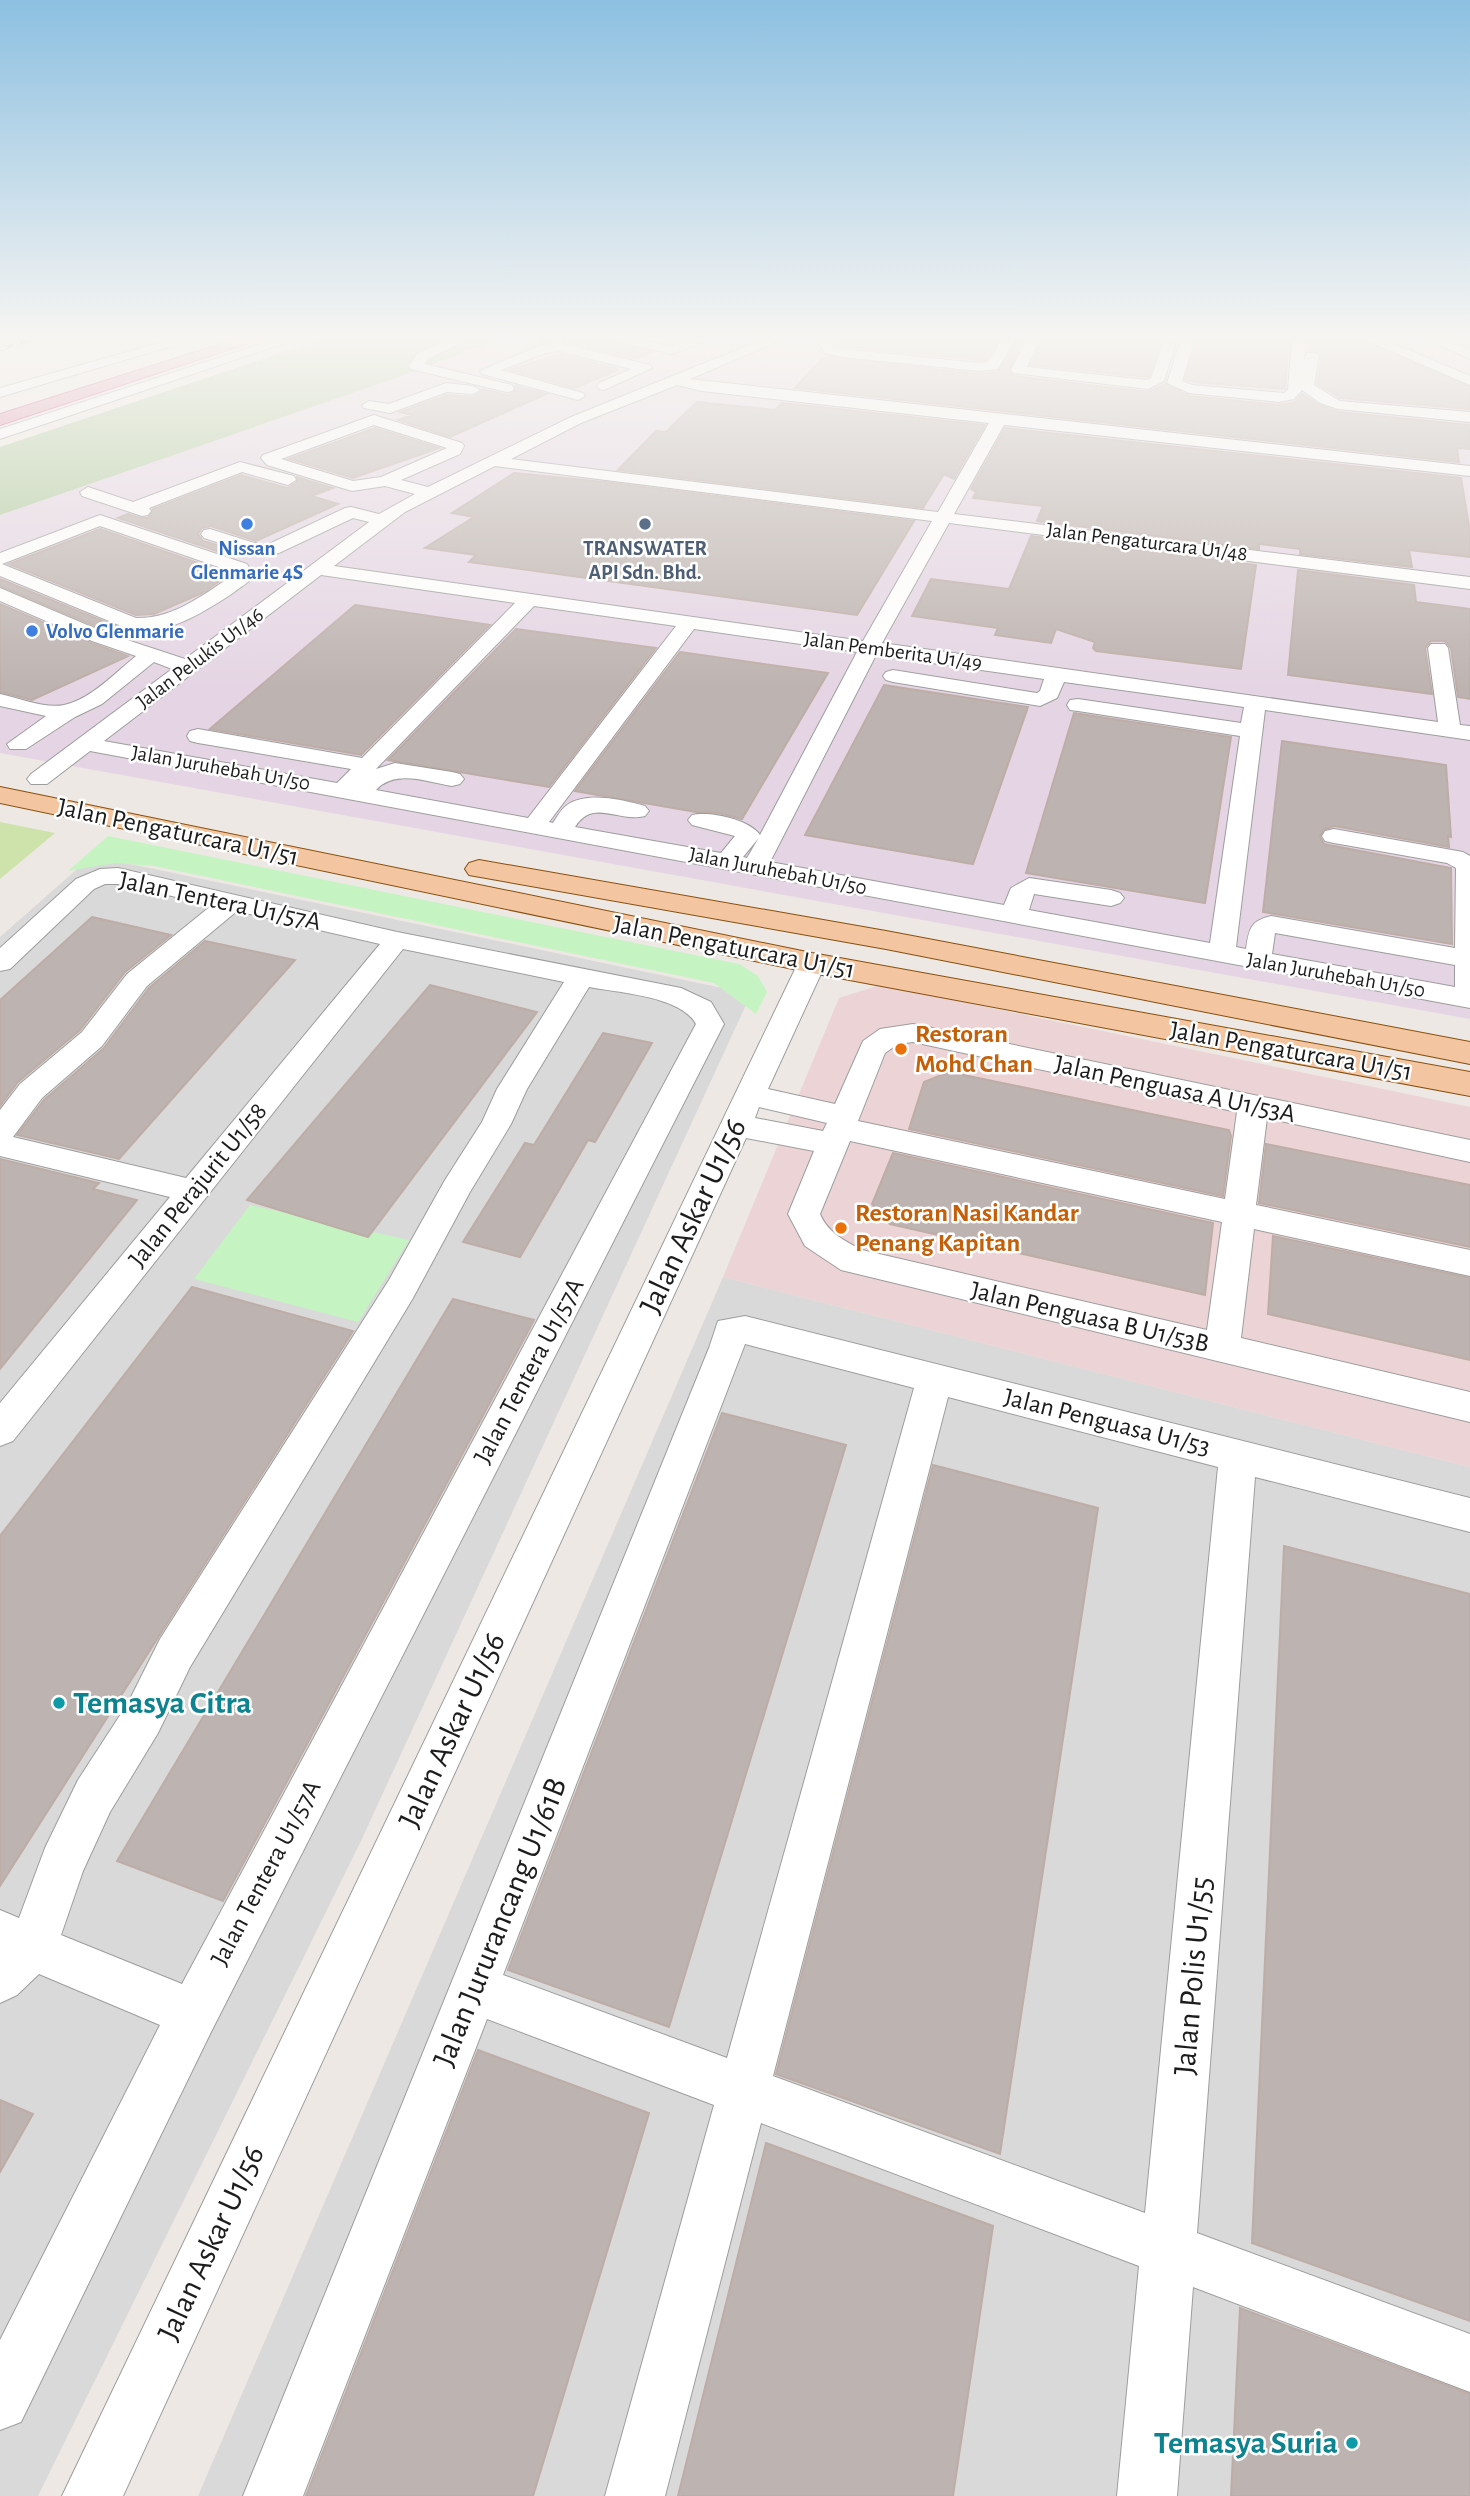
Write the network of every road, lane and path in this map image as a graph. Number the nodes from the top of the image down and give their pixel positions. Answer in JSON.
{"nodes":[{"id":1,"x":269,"y":455,"type":"edge"},
{"id":2,"x":444,"y":455,"type":"edge"},
{"id":3,"x":501,"y":455,"type":"edge"},
{"id":4,"x":978,"y":455,"type":"edge"},
{"id":5,"x":1329,"y":455,"type":"edge"},
{"id":6,"x":490,"y":461,"type":"junction"},
{"id":7,"x":1470,"y":471,"type":"edge"},
{"id":8,"x":385,"y":481,"type":"junction"},
{"id":9,"x":88,"y":492,"type":"dead end"},
{"id":10,"x":429,"y":492,"type":"junction"},
{"id":11,"x":134,"y":508,"type":"junction"},
{"id":12,"x":351,"y":512,"type":"junction"},
{"id":13,"x":159,"y":517,"type":"dead end"},
{"id":14,"x":943,"y":517,"type":"junction"},
{"id":15,"x":380,"y":520,"type":"junction"},
{"id":16,"x":197,"y":530,"type":"dead end"},
{"id":17,"x":0,"y":559,"type":"edge"},
{"id":18,"x":0,"y":569,"type":"edge"},
{"id":19,"x":316,"y":569,"type":"junction"},
{"id":20,"x":1470,"y":583,"type":"edge"},
{"id":21,"x":0,"y":594,"type":"edge"},
{"id":22,"x":529,"y":600,"type":"junction"},
{"id":23,"x":189,"y":611,"type":"junction"},
{"id":24,"x":689,"y":622,"type":"junction"},
{"id":25,"x":242,"y":626,"type":"junction"},
{"id":26,"x":869,"y":648,"type":"junction"},
{"id":27,"x":1438,"y":648,"type":"dead end"},
{"id":28,"x":152,"y":654,"type":"junction"},
{"id":29,"x":187,"y":667,"type":"junction"},
{"id":30,"x":1056,"y":674,"type":"junction"},
{"id":31,"x":893,"y":676,"type":"dead end"},
{"id":32,"x":1293,"y":684,"type":"dead end"},
{"id":33,"x":0,"y":700,"type":"edge"},
{"id":34,"x":1255,"y":703,"type":"junction"},
{"id":35,"x":1078,"y":705,"type":"dead end"},
{"id":36,"x":1290,"y":708,"type":"junction"},
{"id":37,"x":1446,"y":708,"type":"junction"},
{"id":38,"x":1470,"y":711,"type":"edge"},
{"id":39,"x":67,"y":712,"type":"junction"},
{"id":40,"x":1251,"y":731,"type":"junction"},
{"id":41,"x":1460,"y":732,"type":"edge"},
{"id":42,"x":198,"y":736,"type":"dead end"},
{"id":43,"x":18,"y":744,"type":"dead end"},
{"id":44,"x":86,"y":744,"type":"junction"},
{"id":45,"x":366,"y":765,"type":"junction"},
{"id":46,"x":0,"y":771,"type":"edge"},
{"id":47,"x":39,"y":779,"type":"junction"},
{"id":48,"x":452,"y":779,"type":"dead end"},
{"id":49,"x":351,"y":792,"type":"junction"},
{"id":50,"x":0,"y":795,"type":"edge"},
{"id":51,"x":637,"y":811,"type":"dead end"},
{"id":52,"x":699,"y":820,"type":"dead end"},
{"id":53,"x":534,"y":826,"type":"junction"},
{"id":54,"x":560,"y":831,"type":"junction"},
{"id":55,"x":1334,"y":836,"type":"dead end"},
{"id":56,"x":727,"y":862,"type":"junction"},
{"id":57,"x":755,"y":867,"type":"junction"},
{"id":58,"x":1111,"y":898,"type":"dead end"},
{"id":59,"x":233,"y":901,"type":"junction"},
{"id":60,"x":740,"y":913,"type":"junction"},
{"id":61,"x":1015,"y":915,"type":"junction"},
{"id":62,"x":397,"y":940,"type":"junction"},
{"id":63,"x":886,"y":940,"type":"junction"},
{"id":64,"x":1222,"y":954,"type":"junction"},
{"id":65,"x":1469,"y":959,"type":"edge"},
{"id":66,"x":1258,"y":960,"type":"junction"},
{"id":67,"x":0,"y":963,"type":"edge"},
{"id":68,"x":807,"y":975,"type":"junction"},
{"id":69,"x":581,"y":977,"type":"junction"},
{"id":70,"x":1469,"y":999,"type":"edge"},
{"id":71,"x":1470,"y":1053,"type":"edge"},
{"id":72,"x":1470,"y":1084,"type":"edge"},
{"id":73,"x":1253,"y":1105,"type":"junction"},
{"id":74,"x":743,"y":1110,"type":"junction"},
{"id":75,"x":839,"y":1130,"type":"junction"},
{"id":76,"x":0,"y":1132,"type":"edge"},
{"id":77,"x":0,"y":1145,"type":"edge"},
{"id":78,"x":1470,"y":1151,"type":"edge"},
{"id":79,"x":193,"y":1191,"type":"junction"},
{"id":80,"x":1239,"y":1214,"type":"junction"},
{"id":81,"x":1470,"y":1263,"type":"edge"},
{"id":82,"x":736,"y":1339,"type":"joint"},
{"id":83,"x":1222,"y":1348,"type":"junction"},
{"id":84,"x":935,"y":1378,"type":"junction"},
{"id":85,"x":1470,"y":1407,"type":"edge"},
{"id":86,"x":0,"y":1430,"type":"edge"},
{"id":87,"x":1238,"y":1456,"type":"junction"},
{"id":88,"x":1470,"y":1515,"type":"edge"},
{"id":89,"x":11,"y":1953,"type":"edge"},
{"id":90,"x":474,"y":1989,"type":"junction"},
{"id":91,"x":193,"y":2014,"type":"junction"},
{"id":92,"x":744,"y":2091,"type":"junction"},
{"id":93,"x":1169,"y":2250,"type":"junction"},
{"id":94,"x":1470,"y":2363,"type":"edge"},
{"id":95,"x":0,"y":2401,"type":"edge"},
{"id":96,"x":92,"y":2496,"type":"edge"},
{"id":97,"x":274,"y":2496,"type":"edge"},
{"id":98,"x":635,"y":2496,"type":"edge"},
{"id":99,"x":1147,"y":2496,"type":"edge"}],
"edges":[{"from":1,"to":8,"type":"street"},
{"from":2,"to":8,"type":"street"},
{"from":3,"to":6,"type":"street","name":"Jalan Pelukis U1/46"},
{"from":4,"to":14,"type":"street"},
{"from":5,"to":7,"type":"street"},
{"from":6,"to":10,"type":"street","name":"Jalan Pelukis U1/46"},
{"from":6,"to":14,"type":"street","name":"Jalan Pengaturcara U1/48"},
{"from":8,"to":10,"type":"street"},
{"from":9,"to":11,"type":"street"},
{"from":10,"to":15,"type":"street","name":"Jalan Pelukis U1/46"},
{"from":11,"to":12,"type":"street"},
{"from":11,"to":13,"type":"street"},
{"from":12,"to":15,"type":"street"},
{"from":12,"to":16,"type":"street"},
{"from":14,"to":20,"type":"street","name":"Jalan Pengaturcara U1/48"},
{"from":14,"to":26,"type":"street"},
{"from":15,"to":19,"type":"street","name":"Jalan Pelukis U1/46"},
{"from":17,"to":23,"type":"street"},
{"from":18,"to":23,"type":"street"},
{"from":19,"to":22,"type":"street","name":"Jalan Pemberita U1/49"},
{"from":19,"to":25,"type":"street","name":"Jalan Pelukis U1/46"},
{"from":21,"to":28,"type":"street"},
{"from":22,"to":24,"type":"street","name":"Jalan Pemberita U1/49"},
{"from":22,"to":45,"type":"street"},
{"from":23,"to":25,"type":"street"},
{"from":24,"to":26,"type":"street","name":"Jalan Pemberita U1/49"},
{"from":24,"to":53,"type":"street"},
{"from":25,"to":29,"type":"street","name":"Jalan Pelukis U1/46"},
{"from":26,"to":30,"type":"street","name":"Jalan Pemberita U1/49"},
{"from":26,"to":57,"type":"street"},
{"from":27,"to":37,"type":"street"},
{"from":28,"to":29,"type":"street"},
{"from":28,"to":39,"type":"street"},
{"from":29,"to":44,"type":"street","name":"Jalan Pelukis U1/46"},
{"from":30,"to":31,"type":"street"},
{"from":30,"to":34,"type":"street","name":"Jalan Pemberita U1/49"},
{"from":32,"to":36,"type":"street"},
{"from":33,"to":39,"type":"street"},
{"from":34,"to":36,"type":"street","name":"Jalan Pemberita U1/49"},
{"from":34,"to":40,"type":"street"},
{"from":35,"to":40,"type":"street"},
{"from":36,"to":41,"type":"street","name":"Jalan Pemberita U1/49"},
{"from":37,"to":38,"type":"street"},
{"from":37,"to":41,"type":"street"},
{"from":39,"to":43,"type":"street"},
{"from":40,"to":64,"type":"street"},
{"from":42,"to":45,"type":"street"},
{"from":44,"to":47,"type":"street","name":"Jalan Pelukis U1/46"},
{"from":44,"to":49,"type":"street","name":"Jalan Juruhebah U1/50"},
{"from":45,"to":49,"type":"street"},
{"from":46,"to":47,"type":"main road","name":"Jalan Pengaturcara U1/51"},
{"from":47,"to":60,"type":"main road","name":"Jalan Pengaturcara U1/51"},
{"from":48,"to":49,"type":"street"},
{"from":49,"to":53,"type":"street","name":"Jalan Juruhebah U1/50"},
{"from":50,"to":68,"type":"main road","name":"Jalan Pengaturcara U1/51"},
{"from":51,"to":54,"type":"street"},
{"from":52,"to":56,"type":"street"},
{"from":53,"to":54,"type":"street","name":"Jalan Juruhebah U1/50"},
{"from":54,"to":56,"type":"street","name":"Jalan Juruhebah U1/50"},
{"from":55,"to":65,"type":"street"},
{"from":56,"to":57,"type":"street","name":"Jalan Juruhebah U1/50"},
{"from":57,"to":61,"type":"street","name":"Jalan Juruhebah U1/50"},
{"from":58,"to":61,"type":"street"},
{"from":59,"to":62,"type":"street","name":"Jalan Tentera U1/57A"},
{"from":59,"to":67,"type":"street","name":"Jalan Tentera U1/57A"},
{"from":59,"to":76,"type":"street"},
{"from":60,"to":63,"type":"main road","name":"Jalan Pengaturcara U1/51"},
{"from":60,"to":68,"type":"main road"},
{"from":61,"to":64,"type":"street","name":"Jalan Juruhebah U1/50"},
{"from":62,"to":69,"type":"street","name":"Jalan Tentera U1/57A"},
{"from":62,"to":79,"type":"street","name":"Jalan Perajurit U1/58"},
{"from":63,"to":68,"type":"main road"},
{"from":63,"to":71,"type":"main road","name":"Jalan Pengaturcara U1/51"},
{"from":64,"to":66,"type":"street","name":"Jalan Juruhebah U1/50"},
{"from":65,"to":66,"type":"street"},
{"from":65,"to":70,"type":"street"},
{"from":66,"to":70,"type":"street","name":"Jalan Juruhebah U1/50"},
{"from":68,"to":72,"type":"main road","name":"Jalan Pengaturcara U1/51"},
{"from":68,"to":74,"type":"street","name":"Jalan Askar U1/56"},
{"from":69,"to":89,"type":"street"},
{"from":69,"to":91,"type":"street","name":"Jalan Tentera U1/57A"},
{"from":73,"to":75,"type":"street","name":"Jalan Penguasa A U1/53A"},
{"from":73,"to":78,"type":"street","name":"Jalan Penguasa A U1/53A"},
{"from":73,"to":80,"type":"street"},
{"from":74,"to":75,"type":"street"},
{"from":74,"to":96,"type":"street","name":"Jalan Askar U1/56"},
{"from":75,"to":80,"type":"street"},
{"from":75,"to":83,"type":"street","name":"Jalan Penguasa B U1/53B"},
{"from":77,"to":79,"type":"street"},
{"from":79,"to":86,"type":"street","name":"Jalan Perajurit U1/58"},
{"from":80,"to":81,"type":"street"},
{"from":80,"to":83,"type":"street"},
{"from":82,"to":84,"type":"street","name":"Jalan Penguasa U1/53"},
{"from":82,"to":90,"type":"street","name":"Jalan Jururancang U1/61B"},
{"from":83,"to":85,"type":"street","name":"Jalan Penguasa B U1/53B"},
{"from":84,"to":87,"type":"street","name":"Jalan Penguasa U1/53"},
{"from":84,"to":92,"type":"street"},
{"from":87,"to":88,"type":"street","name":"Jalan Penguasa U1/53"},
{"from":87,"to":93,"type":"street","name":"Jalan Polis U1/55"},
{"from":89,"to":91,"type":"street"},
{"from":90,"to":92,"type":"street"},
{"from":90,"to":97,"type":"street","name":"Jalan Jururancang U1/61B"},
{"from":91,"to":95,"type":"street","name":"Jalan Tentera U1/57A"},
{"from":92,"to":93,"type":"street"},
{"from":92,"to":98,"type":"street"},
{"from":93,"to":94,"type":"street"},
{"from":93,"to":99,"type":"street","name":"Jalan Polis U1/55"}]}
